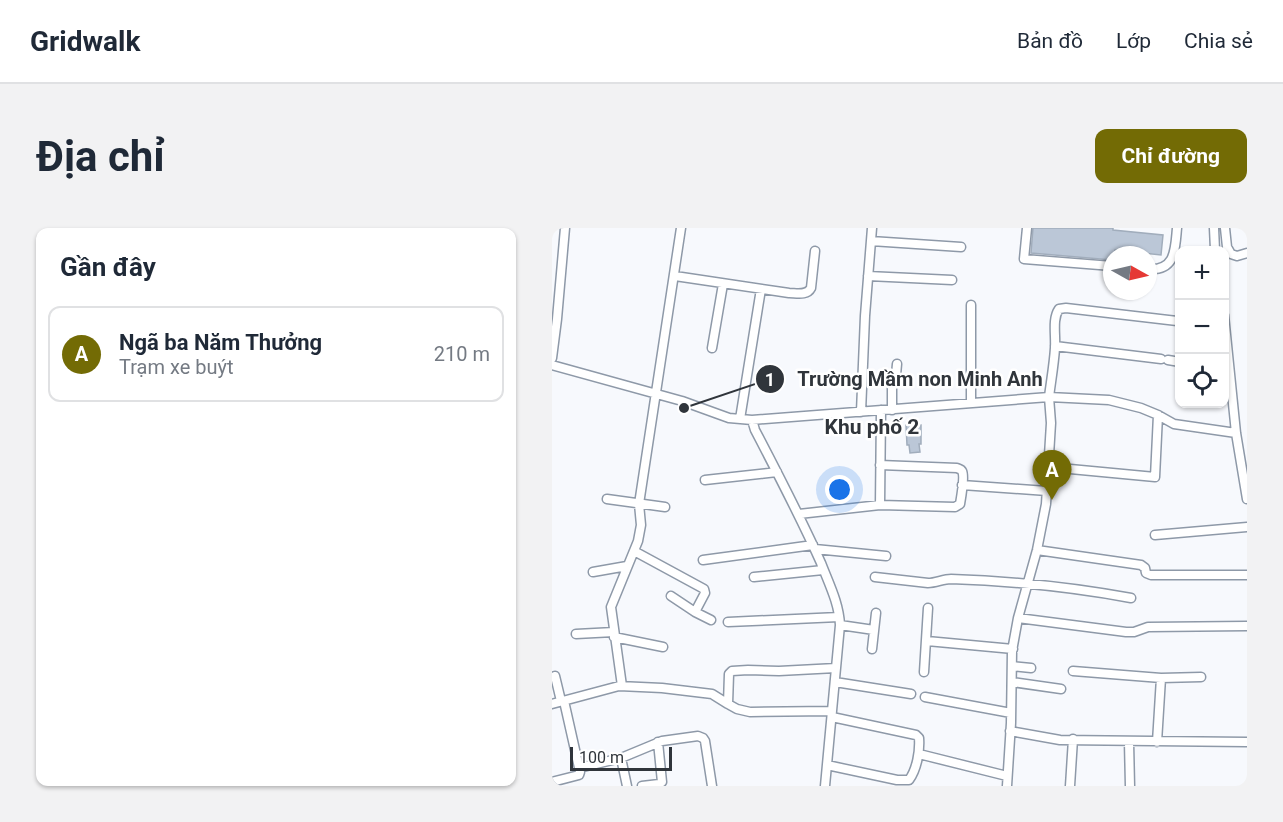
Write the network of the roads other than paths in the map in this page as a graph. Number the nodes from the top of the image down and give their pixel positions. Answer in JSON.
{"nodes":[{"id":1,"x":565,"y":228,"type":"edge"},
{"id":2,"x":681,"y":228,"type":"edge"},
{"id":3,"x":872,"y":228,"type":"edge"},
{"id":4,"x":1027,"y":228,"type":"edge"},
{"id":5,"x":1177,"y":228,"type":"edge"},
{"id":6,"x":1214,"y":228,"type":"edge"},
{"id":7,"x":1225,"y":228,"type":"edge"},
{"id":8,"x":871,"y":241,"type":"junction"},
{"id":9,"x":1215,"y":246,"type":"edge"},
{"id":10,"x":961,"y":247,"type":"dead end"},
{"id":11,"x":815,"y":251,"type":"dead end"},
{"id":12,"x":1247,"y":253,"type":"edge"},
{"id":13,"x":1103,"y":265,"type":"edge"},
{"id":14,"x":1157,"y":270,"type":"edge"},
{"id":15,"x":675,"y":276,"type":"junction"},
{"id":16,"x":868,"y":276,"type":"junction"},
{"id":17,"x":952,"y":280,"type":"dead end"},
{"id":18,"x":723,"y":284,"type":"junction"},
{"id":19,"x":761,"y":289,"type":"junction"},
{"id":20,"x":971,"y":305,"type":"dead end"},
{"id":21,"x":1175,"y":321,"type":"edge"},
{"id":22,"x":1055,"y":345,"type":"junction"},
{"id":23,"x":712,"y":348,"type":"dead end"},
{"id":24,"x":552,"y":358,"type":"edge"},
{"id":25,"x":1175,"y":361,"type":"edge"},
{"id":26,"x":552,"y":364,"type":"edge"},
{"id":27,"x":897,"y":364,"type":"dead end"},
{"id":28,"x":1229,"y":382,"type":"edge"},
{"id":29,"x":657,"y":394,"type":"junction"},
{"id":30,"x":1049,"y":397,"type":"junction"},
{"id":31,"x":971,"y":403,"type":"junction"},
{"id":32,"x":880,"y":410,"type":"junction"},
{"id":33,"x":892,"y":410,"type":"junction"},
{"id":34,"x":861,"y":412,"type":"junction"},
{"id":35,"x":1158,"y":415,"type":"junction"},
{"id":36,"x":740,"y":419,"type":"junction"},
{"id":37,"x":752,"y":420,"type":"junction"},
{"id":38,"x":1236,"y":432,"type":"junction"},
{"id":39,"x":1243,"y":442,"type":"edge"},
{"id":40,"x":880,"y":465,"type":"junction"},
{"id":41,"x":1048,"y":466,"type":"junction"},
{"id":42,"x":777,"y":472,"type":"junction"},
{"id":43,"x":705,"y":480,"type":"dead end"},
{"id":44,"x":962,"y":486,"type":"junction"},
{"id":45,"x":1047,"y":491,"type":"junction"},
{"id":46,"x":1247,"y":493,"type":"edge"},
{"id":47,"x":607,"y":499,"type":"dead end"},
{"id":48,"x":1247,"y":499,"type":"edge"},
{"id":49,"x":639,"y":504,"type":"junction"},
{"id":50,"x":880,"y":505,"type":"junction"},
{"id":51,"x":665,"y":507,"type":"dead end"},
{"id":52,"x":799,"y":514,"type":"junction"},
{"id":53,"x":1247,"y":527,"type":"edge"},
{"id":54,"x":1155,"y":535,"type":"dead end"},
{"id":55,"x":814,"y":547,"type":"junction"},
{"id":56,"x":1038,"y":550,"type":"junction"},
{"id":57,"x":634,"y":551,"type":"junction"},
{"id":58,"x":886,"y":556,"type":"dead end"},
{"id":59,"x":703,"y":560,"type":"dead end"},
{"id":60,"x":627,"y":566,"type":"junction"},
{"id":61,"x":823,"y":570,"type":"junction"},
{"id":62,"x":593,"y":572,"type":"dead end"},
{"id":63,"x":1247,"y":575,"type":"edge"},
{"id":64,"x":754,"y":577,"type":"dead end"},
{"id":65,"x":875,"y":577,"type":"dead end"},
{"id":66,"x":1028,"y":584,"type":"junction"},
{"id":67,"x":671,"y":596,"type":"dead end"},
{"id":68,"x":1131,"y":598,"type":"dead end"},
{"id":69,"x":928,"y":608,"type":"dead end"},
{"id":70,"x":695,"y":612,"type":"junction"},
{"id":71,"x":876,"y":614,"type":"dead end"},
{"id":72,"x":1018,"y":618,"type":"junction"},
{"id":73,"x":711,"y":620,"type":"dead end"},
{"id":74,"x":839,"y":621,"type":"junction"},
{"id":75,"x":728,"y":622,"type":"dead end"},
{"id":76,"x":1247,"y":626,"type":"edge"},
{"id":77,"x":874,"y":630,"type":"junction"},
{"id":78,"x":576,"y":634,"type":"dead end"},
{"id":79,"x":614,"y":634,"type":"junction"},
{"id":80,"x":927,"y":641,"type":"junction"},
{"id":81,"x":663,"y":647,"type":"dead end"},
{"id":82,"x":1013,"y":649,"type":"junction"},
{"id":83,"x":872,"y":650,"type":"dead end"},
{"id":84,"x":1012,"y":666,"type":"junction"},
{"id":85,"x":836,"y":668,"type":"junction"},
{"id":86,"x":1031,"y":668,"type":"dead end"},
{"id":87,"x":1073,"y":671,"type":"dead end"},
{"id":88,"x":924,"y":672,"type":"dead end"},
{"id":89,"x":555,"y":676,"type":"dead end"},
{"id":90,"x":1201,"y":677,"type":"dead end"},
{"id":91,"x":1161,"y":678,"type":"junction"},
{"id":92,"x":835,"y":682,"type":"junction"},
{"id":93,"x":1012,"y":682,"type":"junction"},
{"id":94,"x":622,"y":686,"type":"junction"},
{"id":95,"x":1061,"y":689,"type":"dead end"},
{"id":96,"x":911,"y":694,"type":"dead end"},
{"id":97,"x":925,"y":697,"type":"dead end"},
{"id":98,"x":559,"y":702,"type":"edge"},
{"id":99,"x":728,"y":704,"type":"junction"},
{"id":100,"x":1011,"y":713,"type":"junction"},
{"id":101,"x":832,"y":714,"type":"junction"},
{"id":102,"x":1010,"y":731,"type":"junction"},
{"id":103,"x":1073,"y":740,"type":"junction"},
{"id":104,"x":658,"y":742,"type":"junction"},
{"id":105,"x":1129,"y":742,"type":"junction"},
{"id":106,"x":1157,"y":742,"type":"junction"},
{"id":107,"x":1247,"y":742,"type":"edge"},
{"id":108,"x":923,"y":755,"type":"dead end"},
{"id":109,"x":621,"y":758,"type":"junction"},
{"id":110,"x":827,"y":765,"type":"junction"},
{"id":111,"x":579,"y":768,"type":"junction"},
{"id":112,"x":1007,"y":781,"type":"edge"},
{"id":113,"x":552,"y":782,"type":"edge"},
{"id":114,"x":627,"y":786,"type":"edge"},
{"id":115,"x":642,"y":786,"type":"edge"},
{"id":116,"x":712,"y":786,"type":"edge"},
{"id":117,"x":825,"y":786,"type":"edge"},
{"id":118,"x":1070,"y":786,"type":"edge"},
{"id":119,"x":1130,"y":786,"type":"edge"}],
"edges":[{"from":1,"to":24,"type":"street"},
{"from":2,"to":15,"type":"street"},
{"from":3,"to":8,"type":"street"},
{"from":4,"to":13,"type":"street"},
{"from":5,"to":14,"type":"street"},
{"from":6,"to":9,"type":"street"},
{"from":7,"to":12,"type":"street"},
{"from":8,"to":10,"type":"street"},
{"from":8,"to":16,"type":"street"},
{"from":11,"to":19,"type":"street"},
{"from":15,"to":18,"type":"street"},
{"from":15,"to":29,"type":"street"},
{"from":16,"to":17,"type":"street"},
{"from":16,"to":34,"type":"street"},
{"from":18,"to":19,"type":"street"},
{"from":18,"to":23,"type":"street"},
{"from":19,"to":36,"type":"street"},
{"from":20,"to":31,"type":"street"},
{"from":21,"to":22,"type":"street"},
{"from":22,"to":25,"type":"street"},
{"from":22,"to":30,"type":"street"},
{"from":26,"to":29,"type":"street"},
{"from":27,"to":33,"type":"street"},
{"from":28,"to":38,"type":"street"},
{"from":29,"to":36,"type":"street"},
{"from":29,"to":49,"type":"street"},
{"from":30,"to":31,"type":"street"},
{"from":30,"to":35,"type":"street"},
{"from":30,"to":41,"type":"street"},
{"from":31,"to":33,"type":"street"},
{"from":32,"to":33,"type":"street"},
{"from":32,"to":34,"type":"street"},
{"from":32,"to":40,"type":"street"},
{"from":34,"to":37,"type":"street"},
{"from":35,"to":38,"type":"street"},
{"from":35,"to":41,"type":"street"},
{"from":36,"to":37,"type":"street"},
{"from":37,"to":42,"type":"street"},
{"from":38,"to":39,"type":"street"},
{"from":39,"to":46,"type":"street"},
{"from":40,"to":44,"type":"street"},
{"from":40,"to":50,"type":"street"},
{"from":41,"to":45,"type":"street"},
{"from":42,"to":43,"type":"street"},
{"from":42,"to":52,"type":"street"},
{"from":44,"to":45,"type":"street"},
{"from":44,"to":50,"type":"street"},
{"from":45,"to":56,"type":"street"},
{"from":46,"to":48,"type":"street"},
{"from":47,"to":49,"type":"street"},
{"from":49,"to":51,"type":"street"},
{"from":49,"to":57,"type":"street"},
{"from":50,"to":52,"type":"street"},
{"from":52,"to":55,"type":"street"},
{"from":53,"to":54,"type":"street"},
{"from":55,"to":58,"type":"street"},
{"from":55,"to":59,"type":"street"},
{"from":55,"to":61,"type":"street"},
{"from":56,"to":63,"type":"street"},
{"from":56,"to":66,"type":"street"},
{"from":57,"to":60,"type":"street"},
{"from":57,"to":70,"type":"street"},
{"from":60,"to":62,"type":"street"},
{"from":60,"to":79,"type":"street"},
{"from":61,"to":64,"type":"street"},
{"from":61,"to":74,"type":"street"},
{"from":65,"to":66,"type":"street"},
{"from":66,"to":68,"type":"street"},
{"from":66,"to":72,"type":"street"},
{"from":67,"to":70,"type":"street"},
{"from":69,"to":80,"type":"street"},
{"from":70,"to":73,"type":"street"},
{"from":71,"to":77,"type":"street"},
{"from":72,"to":76,"type":"street"},
{"from":72,"to":82,"type":"street"},
{"from":74,"to":75,"type":"street"},
{"from":74,"to":77,"type":"street"},
{"from":74,"to":85,"type":"street"},
{"from":77,"to":83,"type":"street"},
{"from":78,"to":79,"type":"street"},
{"from":79,"to":81,"type":"street"},
{"from":79,"to":94,"type":"street"},
{"from":80,"to":82,"type":"street"},
{"from":80,"to":88,"type":"street"},
{"from":82,"to":84,"type":"street"},
{"from":84,"to":86,"type":"street"},
{"from":84,"to":93,"type":"street"},
{"from":85,"to":92,"type":"street"},
{"from":85,"to":99,"type":"street"},
{"from":87,"to":91,"type":"street"},
{"from":89,"to":98,"type":"street"},
{"from":90,"to":91,"type":"street"},
{"from":91,"to":106,"type":"street"},
{"from":92,"to":96,"type":"street"},
{"from":92,"to":101,"type":"street"},
{"from":93,"to":95,"type":"street"},
{"from":93,"to":100,"type":"street"},
{"from":94,"to":98,"type":"street"},
{"from":94,"to":99,"type":"street"},
{"from":97,"to":100,"type":"street"},
{"from":98,"to":111,"type":"street"},
{"from":99,"to":101,"type":"street"},
{"from":100,"to":102,"type":"street"},
{"from":101,"to":110,"type":"street"},
{"from":101,"to":110,"type":"street"},
{"from":102,"to":103,"type":"street"},
{"from":102,"to":112,"type":"street"},
{"from":103,"to":105,"type":"street"},
{"from":103,"to":118,"type":"street"},
{"from":104,"to":109,"type":"street"},
{"from":104,"to":115,"type":"street"},
{"from":104,"to":116,"type":"street"},
{"from":105,"to":106,"type":"street"},
{"from":105,"to":119,"type":"street"},
{"from":106,"to":107,"type":"street"},
{"from":108,"to":112,"type":"street"},
{"from":109,"to":111,"type":"street"},
{"from":109,"to":114,"type":"street"},
{"from":110,"to":117,"type":"street"},
{"from":111,"to":113,"type":"street"}]}
